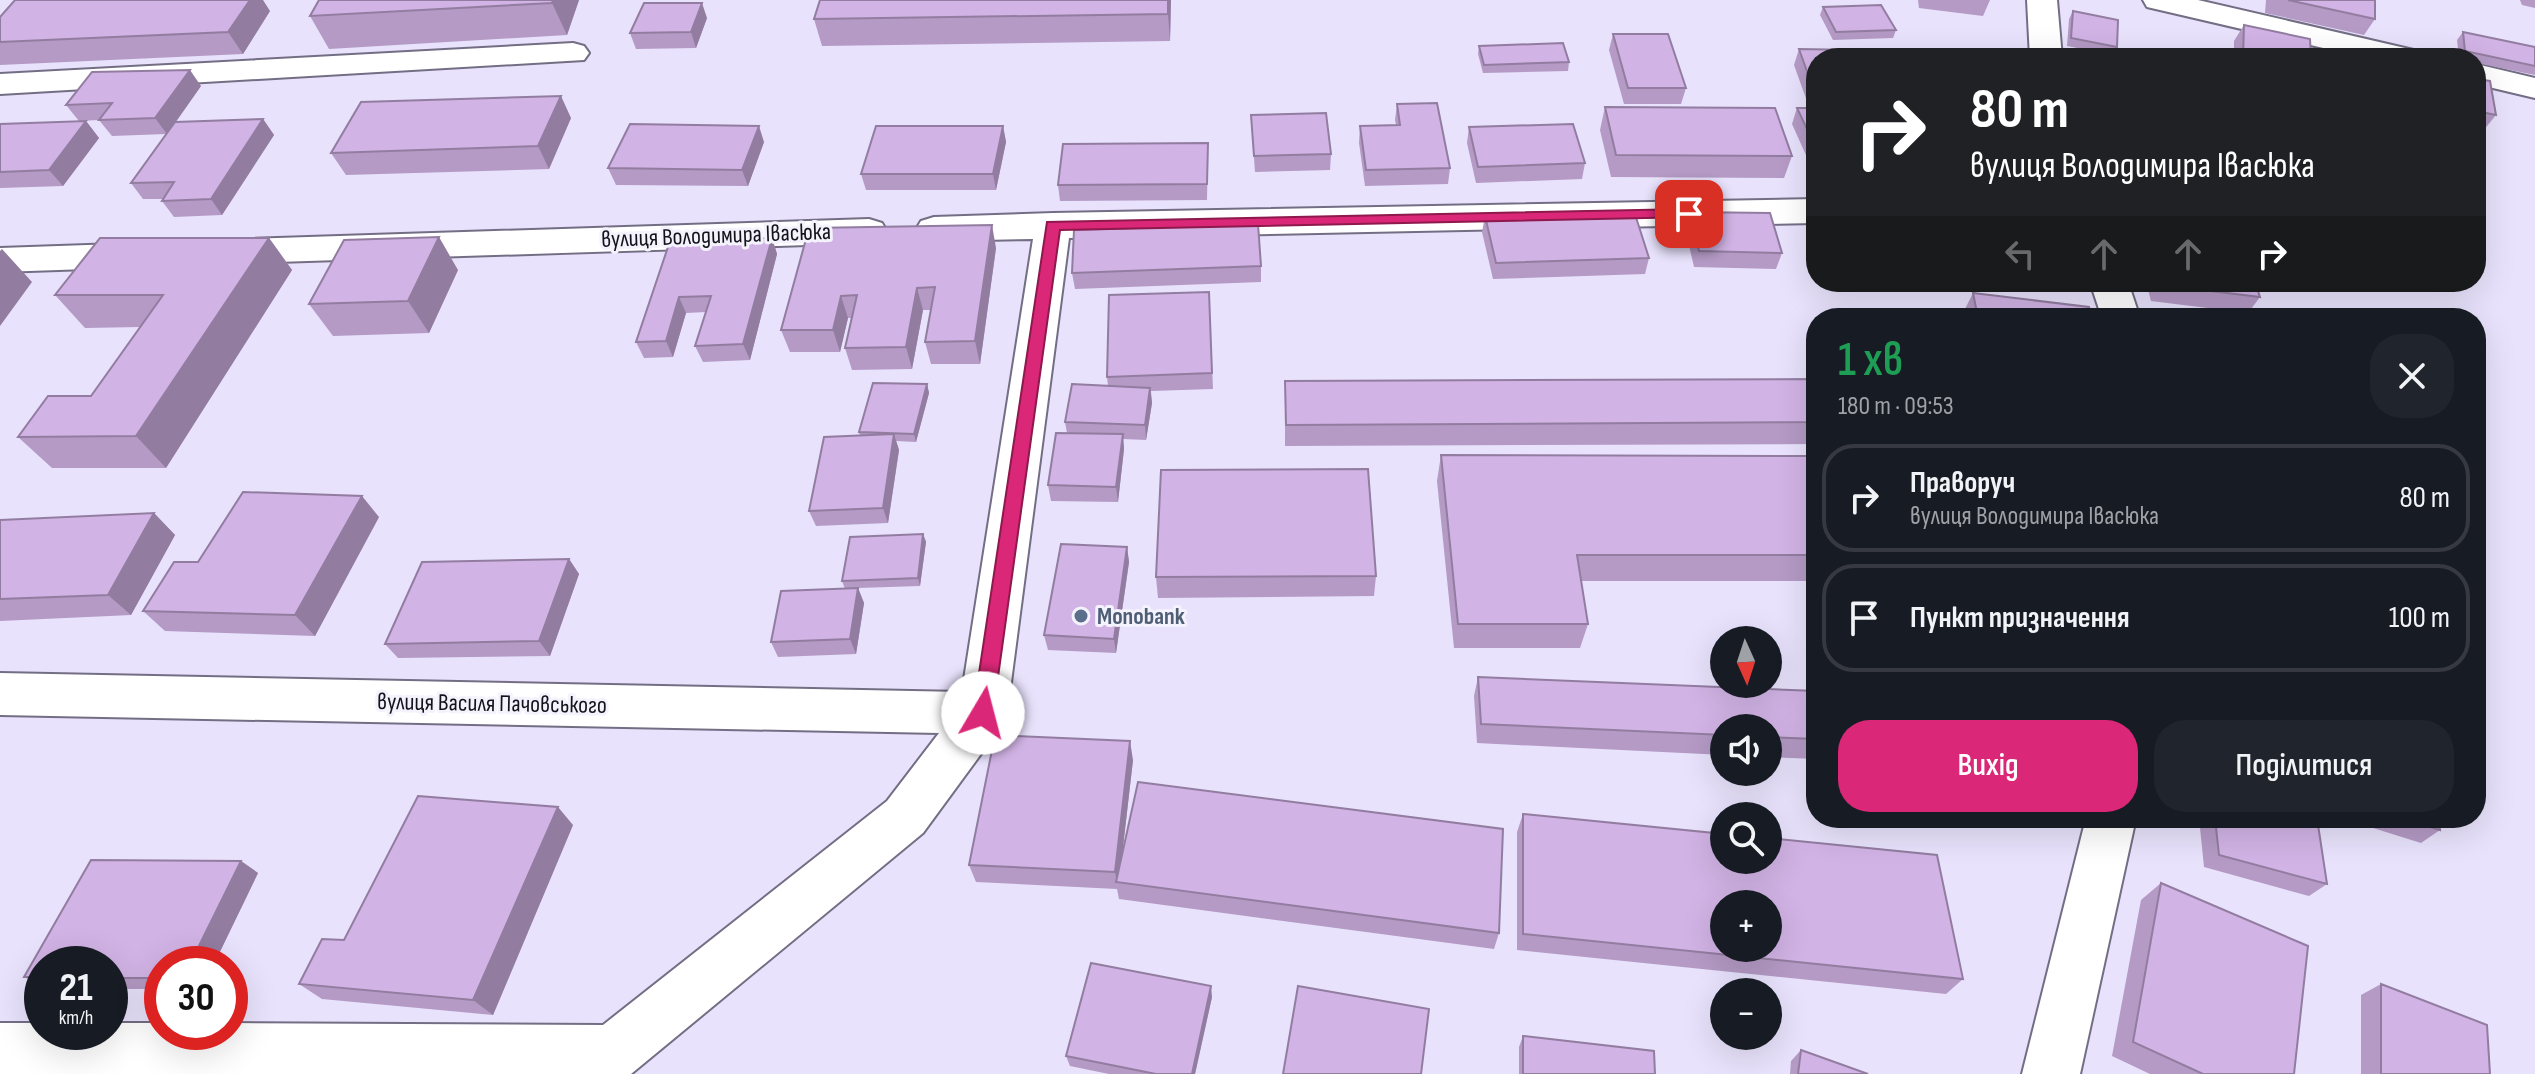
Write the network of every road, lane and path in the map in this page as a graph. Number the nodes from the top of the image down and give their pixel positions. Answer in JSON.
{"nodes":[{"id":1,"x":2042,"y":0,"type":"edge"},
{"id":2,"x":2158,"y":0,"type":"edge"},
{"id":3,"x":2045,"y":48,"type":"edge"},
{"id":4,"x":2364,"y":48,"type":"edge"},
{"id":5,"x":573,"y":53,"type":"dead end"},
{"id":6,"x":2486,"y":76,"type":"edge"},
{"id":7,"x":2535,"y":88,"type":"edge"},
{"id":8,"x":7,"y":91,"type":"edge"},
{"id":9,"x":1806,"y":211,"type":"edge"},
{"id":10,"x":1053,"y":225,"type":"junction"},
{"id":11,"x":0,"y":260,"type":"edge"},
{"id":12,"x":0,"y":694,"type":"edge"},
{"id":13,"x":983,"y":713,"type":"junction"},
{"id":14,"x":2109,"y":828,"type":"edge"},
{"id":15,"x":0,"y":1051,"type":"edge"},
{"id":16,"x":599,"y":1064,"type":"edge"},
{"id":17,"x":2051,"y":1074,"type":"edge"}],
"edges":[{"from":1,"to":3,"type":"street"},
{"from":2,"to":4,"type":"street"},
{"from":5,"to":8,"type":"street"},
{"from":6,"to":7,"type":"street"},
{"from":9,"to":10,"type":"street","name":"вулиця Володимира Івасюка"},
{"from":10,"to":11,"type":"street","name":"вулиця Володимира Івасюка"},
{"from":10,"to":13,"type":"street"},
{"from":12,"to":13,"type":"street","name":"вулиця Василя Пачовського"},
{"from":13,"to":16,"type":"street"},
{"from":14,"to":17,"type":"street"},
{"from":15,"to":16,"type":"street"}]}
